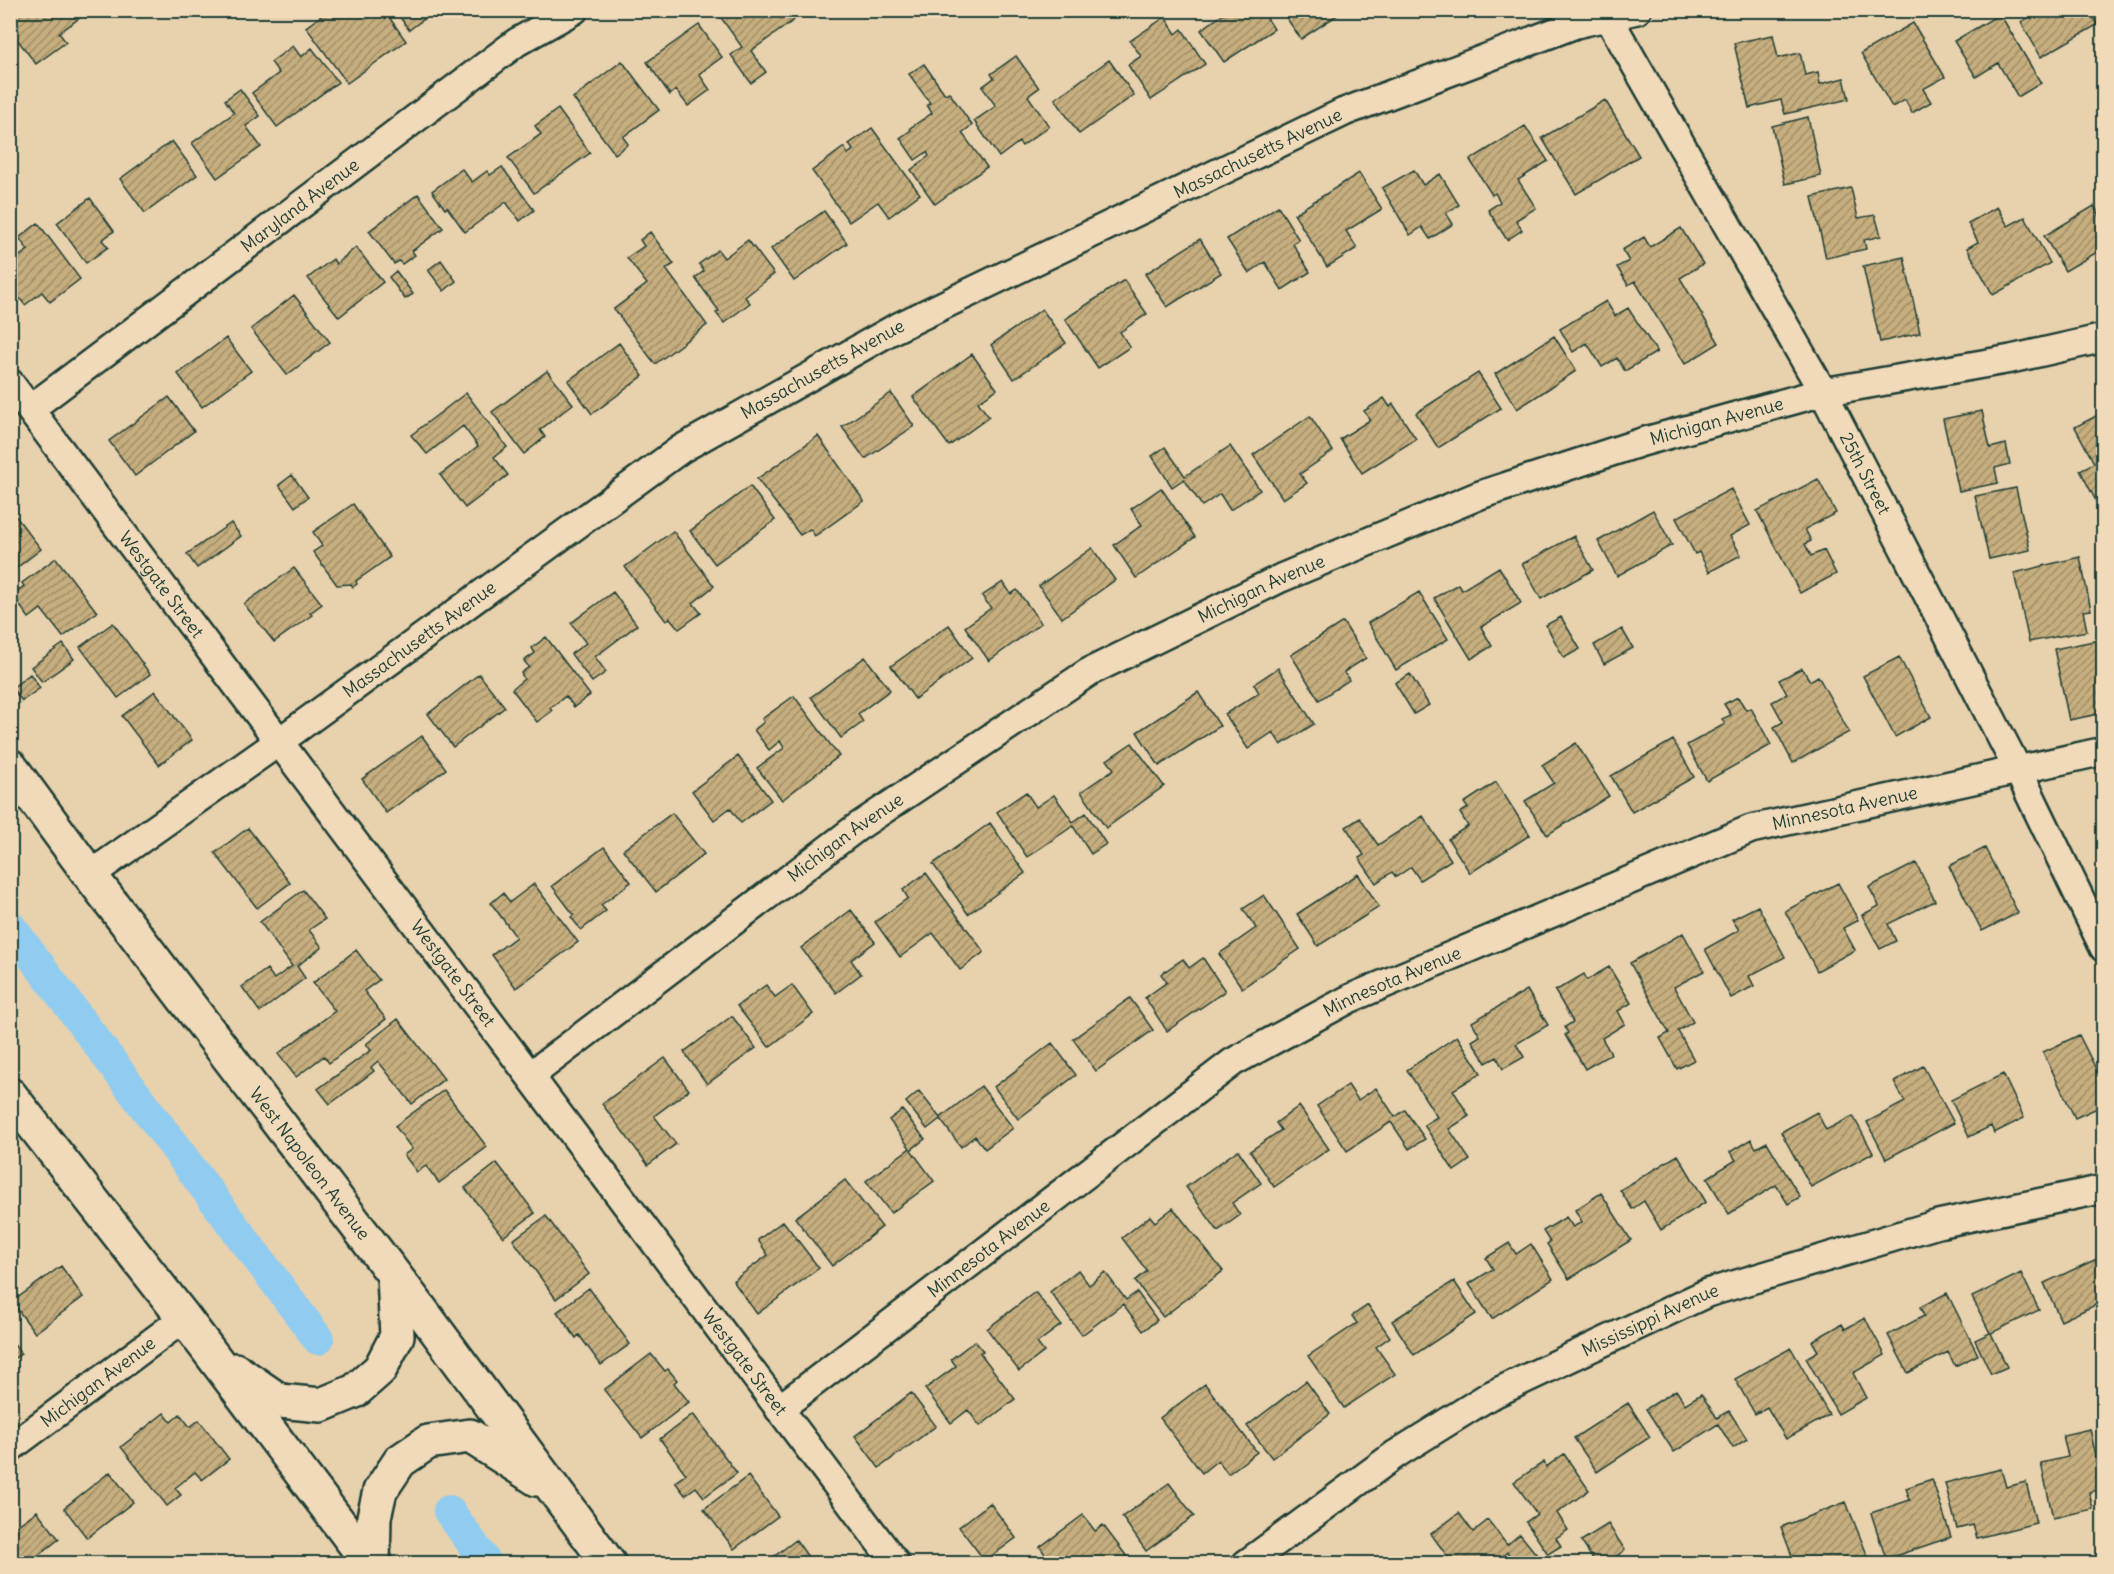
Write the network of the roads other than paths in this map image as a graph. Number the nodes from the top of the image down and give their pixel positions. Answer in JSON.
{"nodes":[{"id":1,"x":574,"y":10,"type":"edge"},
{"id":2,"x":1637,"y":10,"type":"edge"},
{"id":3,"x":1606,"y":14,"type":"edge"},
{"id":4,"x":2103,"y":339,"type":"edge"},
{"id":5,"x":10,"y":383,"type":"edge"},
{"id":6,"x":1823,"y":392,"type":"junction"},
{"id":7,"x":30,"y":409,"type":"junction"},
{"id":8,"x":280,"y":741,"type":"junction"},
{"id":9,"x":2103,"y":751,"type":"edge"},
{"id":10,"x":10,"y":766,"type":"edge"},
{"id":11,"x":2018,"y":770,"type":"junction"},
{"id":12,"x":90,"y":875,"type":"junction"},
{"id":13,"x":2103,"y":948,"type":"edge"},
{"id":14,"x":531,"y":1076,"type":"junction"},
{"id":15,"x":10,"y":1095,"type":"edge"},
{"id":16,"x":2103,"y":1189,"type":"edge"},
{"id":17,"x":394,"y":1276,"type":"junction"},
{"id":18,"x":184,"y":1318,"type":"junction"},
{"id":19,"x":209,"y":1351,"type":"junction"},
{"id":20,"x":779,"y":1409,"type":"junction"},
{"id":21,"x":10,"y":1448,"type":"edge"},
{"id":22,"x":556,"y":1492,"type":"junction"},
{"id":23,"x":371,"y":1563,"type":"edge"},
{"id":24,"x":609,"y":1563,"type":"edge"},
{"id":25,"x":896,"y":1563,"type":"edge"},
{"id":26,"x":1246,"y":1563,"type":"edge"}],
"edges":[{"from":1,"to":7,"type":"street","name":"Maryland Avenue"},
{"from":2,"to":3,"type":"street","name":"Massachusetts Avenue"},
{"from":3,"to":6,"type":"street","name":"25th Street"},
{"from":3,"to":8,"type":"street","name":"Massachusetts Avenue"},
{"from":4,"to":6,"type":"street","name":"Michigan Avenue"},
{"from":5,"to":7,"type":"street","name":"Westgate Street"},
{"from":6,"to":11,"type":"street","name":"25th Street"},
{"from":6,"to":14,"type":"street","name":"Michigan Avenue"},
{"from":7,"to":8,"type":"street","name":"Westgate Street"},
{"from":8,"to":12,"type":"street","name":"Massachusetts Avenue"},
{"from":8,"to":14,"type":"street","name":"Westgate Street"},
{"from":9,"to":11,"type":"street","name":"Minnesota Avenue"},
{"from":10,"to":12,"type":"main road","name":"West Napoleon Avenue"},
{"from":11,"to":13,"type":"street","name":"25th Street"},
{"from":11,"to":20,"type":"street","name":"Minnesota Avenue"},
{"from":12,"to":17,"type":"main road","name":"West Napoleon Avenue"},
{"from":14,"to":20,"type":"street","name":"Westgate Street"},
{"from":15,"to":18,"type":"main road"},
{"from":16,"to":26,"type":"street","name":"Mississippi Avenue"},
{"from":17,"to":19,"type":"main road"},
{"from":17,"to":22,"type":"main road","name":"West Napoleon Avenue"},
{"from":18,"to":19,"type":"main road"},
{"from":18,"to":21,"type":"street","name":"Michigan Avenue"},
{"from":19,"to":23,"type":"main road"},
{"from":20,"to":25,"type":"street","name":"Westgate Street"},
{"from":22,"to":23,"type":"main road"},
{"from":22,"to":24,"type":"main road","name":"West Napoleon Avenue"}]}
